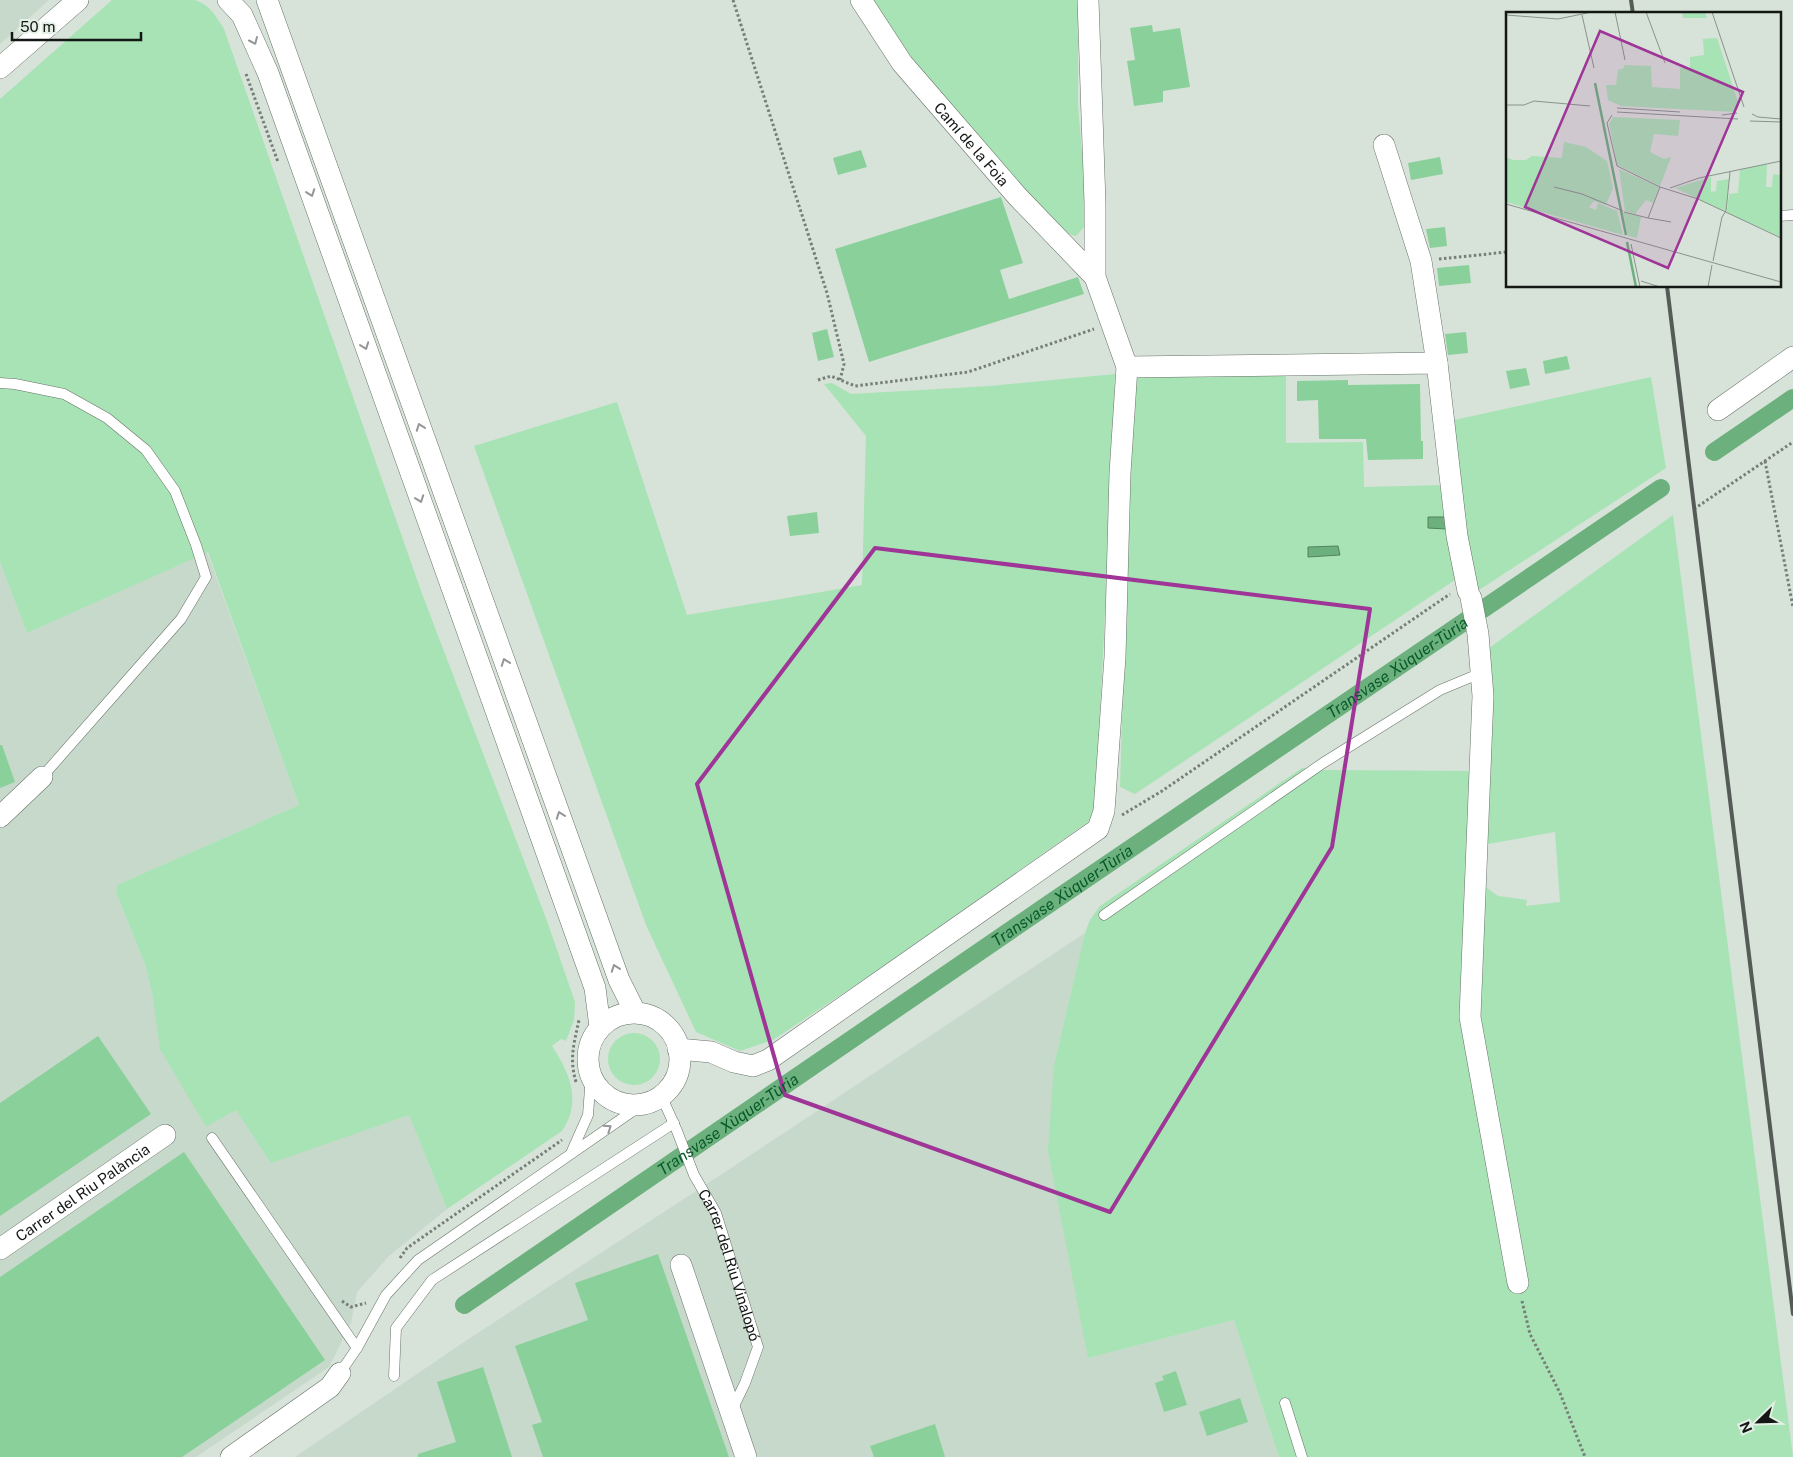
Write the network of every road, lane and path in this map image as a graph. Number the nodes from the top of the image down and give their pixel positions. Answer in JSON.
{"nodes":[{"id":1,"x":78,"y":0,"type":"edge"},
{"id":2,"x":228,"y":0,"type":"edge"},
{"id":3,"x":267,"y":0,"type":"edge"},
{"id":4,"x":733,"y":0,"type":"edge"},
{"id":5,"x":861,"y":0,"type":"edge"},
{"id":6,"x":1088,"y":0,"type":"edge"},
{"id":7,"x":0,"y":68,"type":"edge"},
{"id":8,"x":244,"y":68,"type":"dead end"},
{"id":9,"x":1384,"y":146,"type":"dead end"},
{"id":10,"x":281,"y":171,"type":"dead end"},
{"id":11,"x":1793,"y":214,"type":"edge"},
{"id":12,"x":1780,"y":216,"type":"edge"},
{"id":13,"x":1506,"y":252,"type":"edge"},
{"id":14,"x":1421,"y":261,"type":"junction"},
{"id":15,"x":1096,"y":277,"type":"junction"},
{"id":16,"x":1111,"y":323,"type":"junction"},
{"id":17,"x":1793,"y":357,"type":"edge"},
{"id":18,"x":1437,"y":363,"type":"junction"},
{"id":19,"x":1127,"y":367,"type":"junction"},
{"id":20,"x":818,"y":380,"type":"dead end"},
{"id":21,"x":840,"y":380,"type":"junction"},
{"id":22,"x":0,"y":383,"type":"edge"},
{"id":23,"x":1718,"y":410,"type":"dead end"},
{"id":24,"x":1793,"y":442,"type":"edge"},
{"id":25,"x":1765,"y":461,"type":"junction"},
{"id":26,"x":1694,"y":509,"type":"dead end"},
{"id":27,"x":1464,"y":594,"type":"junction"},
{"id":28,"x":1793,"y":608,"type":"edge"},
{"id":29,"x":1482,"y":673,"type":"junction"},
{"id":30,"x":42,"y":777,"type":"joint"},
{"id":31,"x":0,"y":817,"type":"edge"},
{"id":32,"x":1098,"y":829,"type":"junction"},
{"id":33,"x":1104,"y":915,"type":"dead end"},
{"id":34,"x":635,"y":1012,"type":"junction"},
{"id":35,"x":580,"y":1014,"type":"dead end"},
{"id":36,"x":600,"y":1027,"type":"junction"},
{"id":37,"x":678,"y":1048,"type":"junction"},
{"id":38,"x":584,"y":1082,"type":"junction"},
{"id":39,"x":652,"y":1100,"type":"junction"},
{"id":40,"x":675,"y":1127,"type":"junction"},
{"id":41,"x":165,"y":1135,"type":"dead end"},
{"id":42,"x":565,"y":1137,"type":"dead end"},
{"id":43,"x":212,"y":1138,"type":"dead end"},
{"id":44,"x":572,"y":1152,"type":"junction"},
{"id":45,"x":0,"y":1249,"type":"edge"},
{"id":46,"x":395,"y":1264,"type":"dead end"},
{"id":47,"x":681,"y":1265,"type":"dead end"},
{"id":48,"x":1518,"y":1283,"type":"joint"},
{"id":49,"x":371,"y":1296,"type":"dead end"},
{"id":50,"x":323,"y":1298,"type":"junction"},
{"id":51,"x":357,"y":1348,"type":"junction"},
{"id":52,"x":340,"y":1373,"type":"joint"},
{"id":53,"x":394,"y":1376,"type":"dead end"},
{"id":54,"x":1285,"y":1403,"type":"dead end"},
{"id":55,"x":731,"y":1412,"type":"junction"},
{"id":56,"x":231,"y":1457,"type":"edge"},
{"id":57,"x":746,"y":1457,"type":"edge"},
{"id":58,"x":1302,"y":1457,"type":"edge"},
{"id":59,"x":1585,"y":1457,"type":"edge"}],
"edges":[{"from":1,"to":7,"type":"street"},
{"from":2,"to":36,"type":"street","one_way":true},
{"from":34,"to":3,"type":"street","one_way":true},
{"from":4,"to":21,"type":"path"},
{"from":5,"to":15,"type":"street","name":"Camí de la Foia"},
{"from":6,"to":15,"type":"street"},
{"from":8,"to":10,"type":"path"},
{"from":9,"to":14,"type":"street"},
{"from":11,"to":12,"type":"lane"},
{"from":13,"to":14,"type":"path"},
{"from":14,"to":18,"type":"street"},
{"from":15,"to":16,"type":"street"},
{"from":16,"to":19,"type":"street"},
{"from":16,"to":21,"type":"path"},
{"from":17,"to":23,"type":"street"},
{"from":18,"to":19,"type":"street"},
{"from":18,"to":27,"type":"street"},
{"from":19,"to":32,"type":"street"},
{"from":20,"to":21,"type":"path"},
{"from":22,"to":30,"type":"lane"},
{"from":24,"to":25,"type":"path"},
{"from":25,"to":26,"type":"path"},
{"from":25,"to":28,"type":"path"},
{"from":27,"to":29,"type":"street"},
{"from":27,"to":32,"type":"path"},
{"from":29,"to":33,"type":"lane"},
{"from":29,"to":48,"type":"street"},
{"from":30,"to":31,"type":"street"},
{"from":32,"to":37,"type":"street"},
{"from":34,"to":36,"type":"street"},
{"from":34,"to":37,"type":"street"},
{"from":35,"to":38,"type":"path"},
{"from":36,"to":38,"type":"street"},
{"from":37,"to":39,"type":"street"},
{"from":38,"to":39,"type":"street"},
{"from":38,"to":44,"type":"lane"},
{"from":39,"to":40,"type":"lane","name":"Carrer del Riu Vinalopó"},
{"from":44,"to":39,"type":"lane","one_way":true},
{"from":40,"to":53,"type":"lane"},
{"from":40,"to":55,"type":"lane","name":"Carrer del Riu Vinalopó"},
{"from":41,"to":45,"type":"street","name":"Carrer del Riu Palància"},
{"from":42,"to":46,"type":"path"},
{"from":43,"to":50,"type":"lane"},
{"from":44,"to":51,"type":"lane"},
{"from":47,"to":55,"type":"street"},
{"from":48,"to":59,"type":"path"},
{"from":49,"to":50,"type":"path"},
{"from":50,"to":51,"type":"lane"},
{"from":51,"to":52,"type":"lane"},
{"from":52,"to":56,"type":"street"},
{"from":54,"to":58,"type":"lane"},
{"from":55,"to":57,"type":"street"}]}
